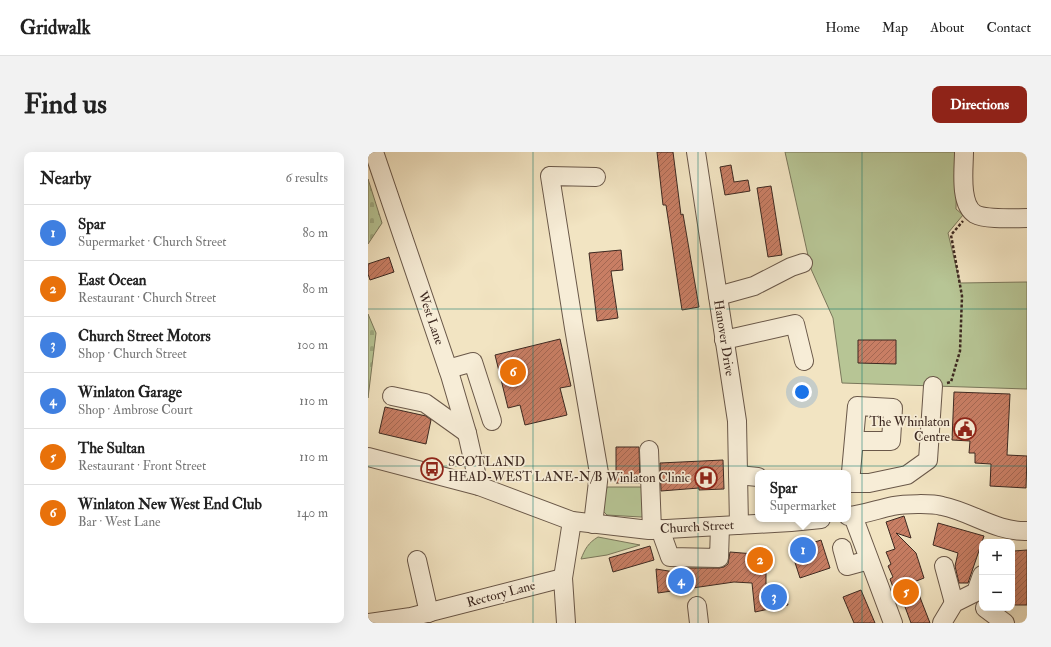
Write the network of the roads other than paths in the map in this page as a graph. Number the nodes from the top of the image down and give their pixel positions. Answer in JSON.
{"nodes":[{"id":1,"x":374,"y":152,"type":"edge"},
{"id":2,"x":696,"y":152,"type":"edge"},
{"id":3,"x":964,"y":152,"type":"edge"},
{"id":4,"x":596,"y":177,"type":"dead end"},
{"id":5,"x":1027,"y":218,"type":"edge"},
{"id":6,"x":803,"y":263,"type":"dead end"},
{"id":7,"x":718,"y":296,"type":"junction"},
{"id":8,"x":724,"y":340,"type":"junction"},
{"id":9,"x":804,"y":361,"type":"dead end"},
{"id":10,"x":448,"y":369,"type":"junction"},
{"id":11,"x":933,"y":386,"type":"road end"},
{"id":12,"x":392,"y":396,"type":"dead end"},
{"id":13,"x":492,"y":421,"type":"dead end"},
{"id":14,"x":467,"y":433,"type":"junction"},
{"id":15,"x":854,"y":441,"type":"dead end"},
{"id":16,"x":649,"y":450,"type":"dead end"},
{"id":17,"x":368,"y":457,"type":"edge"},
{"id":18,"x":851,"y":470,"type":"edge"},
{"id":19,"x":738,"y":475,"type":"junction"},
{"id":20,"x":755,"y":477,"type":"edge"},
{"id":21,"x":851,"y":483,"type":"edge"},
{"id":22,"x":479,"y":486,"type":"junction"},
{"id":23,"x":851,"y":516,"type":"edge"},
{"id":24,"x":851,"y":518,"type":"edge"},
{"id":25,"x":572,"y":521,"type":"junction"},
{"id":26,"x":780,"y":522,"type":"edge"},
{"id":27,"x":593,"y":524,"type":"junction"},
{"id":28,"x":739,"y":525,"type":"junction"},
{"id":29,"x":720,"y":526,"type":"junction"},
{"id":30,"x":656,"y":529,"type":"junction"},
{"id":31,"x":1027,"y":531,"type":"edge"},
{"id":32,"x":996,"y":535,"type":"edge"},
{"id":33,"x":842,"y":548,"type":"dead end"},
{"id":34,"x":417,"y":560,"type":"dead end"},
{"id":35,"x":869,"y":560,"type":"junction"},
{"id":36,"x":944,"y":566,"type":"dead end"},
{"id":37,"x":563,"y":578,"type":"junction"},
{"id":38,"x":979,"y":598,"type":"edge"},
{"id":39,"x":954,"y":604,"type":"junction"},
{"id":40,"x":990,"y":611,"type":"edge"},
{"id":41,"x":429,"y":613,"type":"junction"},
{"id":42,"x":1004,"y":619,"type":"edge"},
{"id":43,"x":369,"y":623,"type":"edge"},
{"id":44,"x":566,"y":623,"type":"edge"},
{"id":45,"x":894,"y":623,"type":"edge"},
{"id":46,"x":942,"y":623,"type":"edge"}],
"edges":[{"from":1,"to":10,"type":"street","name":"West Lane"},
{"from":2,"to":7,"type":"street","name":"Hanover Drive"},
{"from":3,"to":5,"type":"street"},
{"from":4,"to":27,"type":"street"},
{"from":6,"to":7,"type":"street"},
{"from":7,"to":8,"type":"street","name":"Hanover Drive"},
{"from":8,"to":9,"type":"street"},
{"from":8,"to":19,"type":"street","name":"Hanover Drive"},
{"from":10,"to":13,"type":"street"},
{"from":10,"to":14,"type":"street","name":"West Lane"},
{"from":11,"to":21,"type":"street"},
{"from":12,"to":14,"type":"street"},
{"from":14,"to":22,"type":"street","name":"West Lane"},
{"from":15,"to":18,"type":"street"},
{"from":16,"to":30,"type":"street"},
{"from":17,"to":22,"type":"street","name":"Church Street"},
{"from":19,"to":20,"type":"street"},
{"from":19,"to":28,"type":"street","name":"Hanover Drive"},
{"from":22,"to":25,"type":"street","name":"Church Street"},
{"from":23,"to":32,"type":"street"},
{"from":24,"to":35,"type":"street"},
{"from":25,"to":27,"type":"street","name":"Church Street"},
{"from":25,"to":37,"type":"street"},
{"from":26,"to":28,"type":"street","name":"Church Street"},
{"from":27,"to":30,"type":"street","name":"Church Street"},
{"from":28,"to":29,"type":"street","name":"Church Street"},
{"from":29,"to":30,"type":"street","name":"Church Street"},
{"from":29,"to":30,"type":"street"},
{"from":31,"to":32,"type":"street"},
{"from":33,"to":35,"type":"street"},
{"from":34,"to":41,"type":"street"},
{"from":35,"to":45,"type":"street"},
{"from":36,"to":39,"type":"street"},
{"from":37,"to":41,"type":"street","name":"Rectory Lane"},
{"from":37,"to":44,"type":"street"},
{"from":38,"to":39,"type":"street"},
{"from":39,"to":46,"type":"street"},
{"from":40,"to":42,"type":"street"},
{"from":41,"to":43,"type":"street","name":"Rectory Lane"}]}
